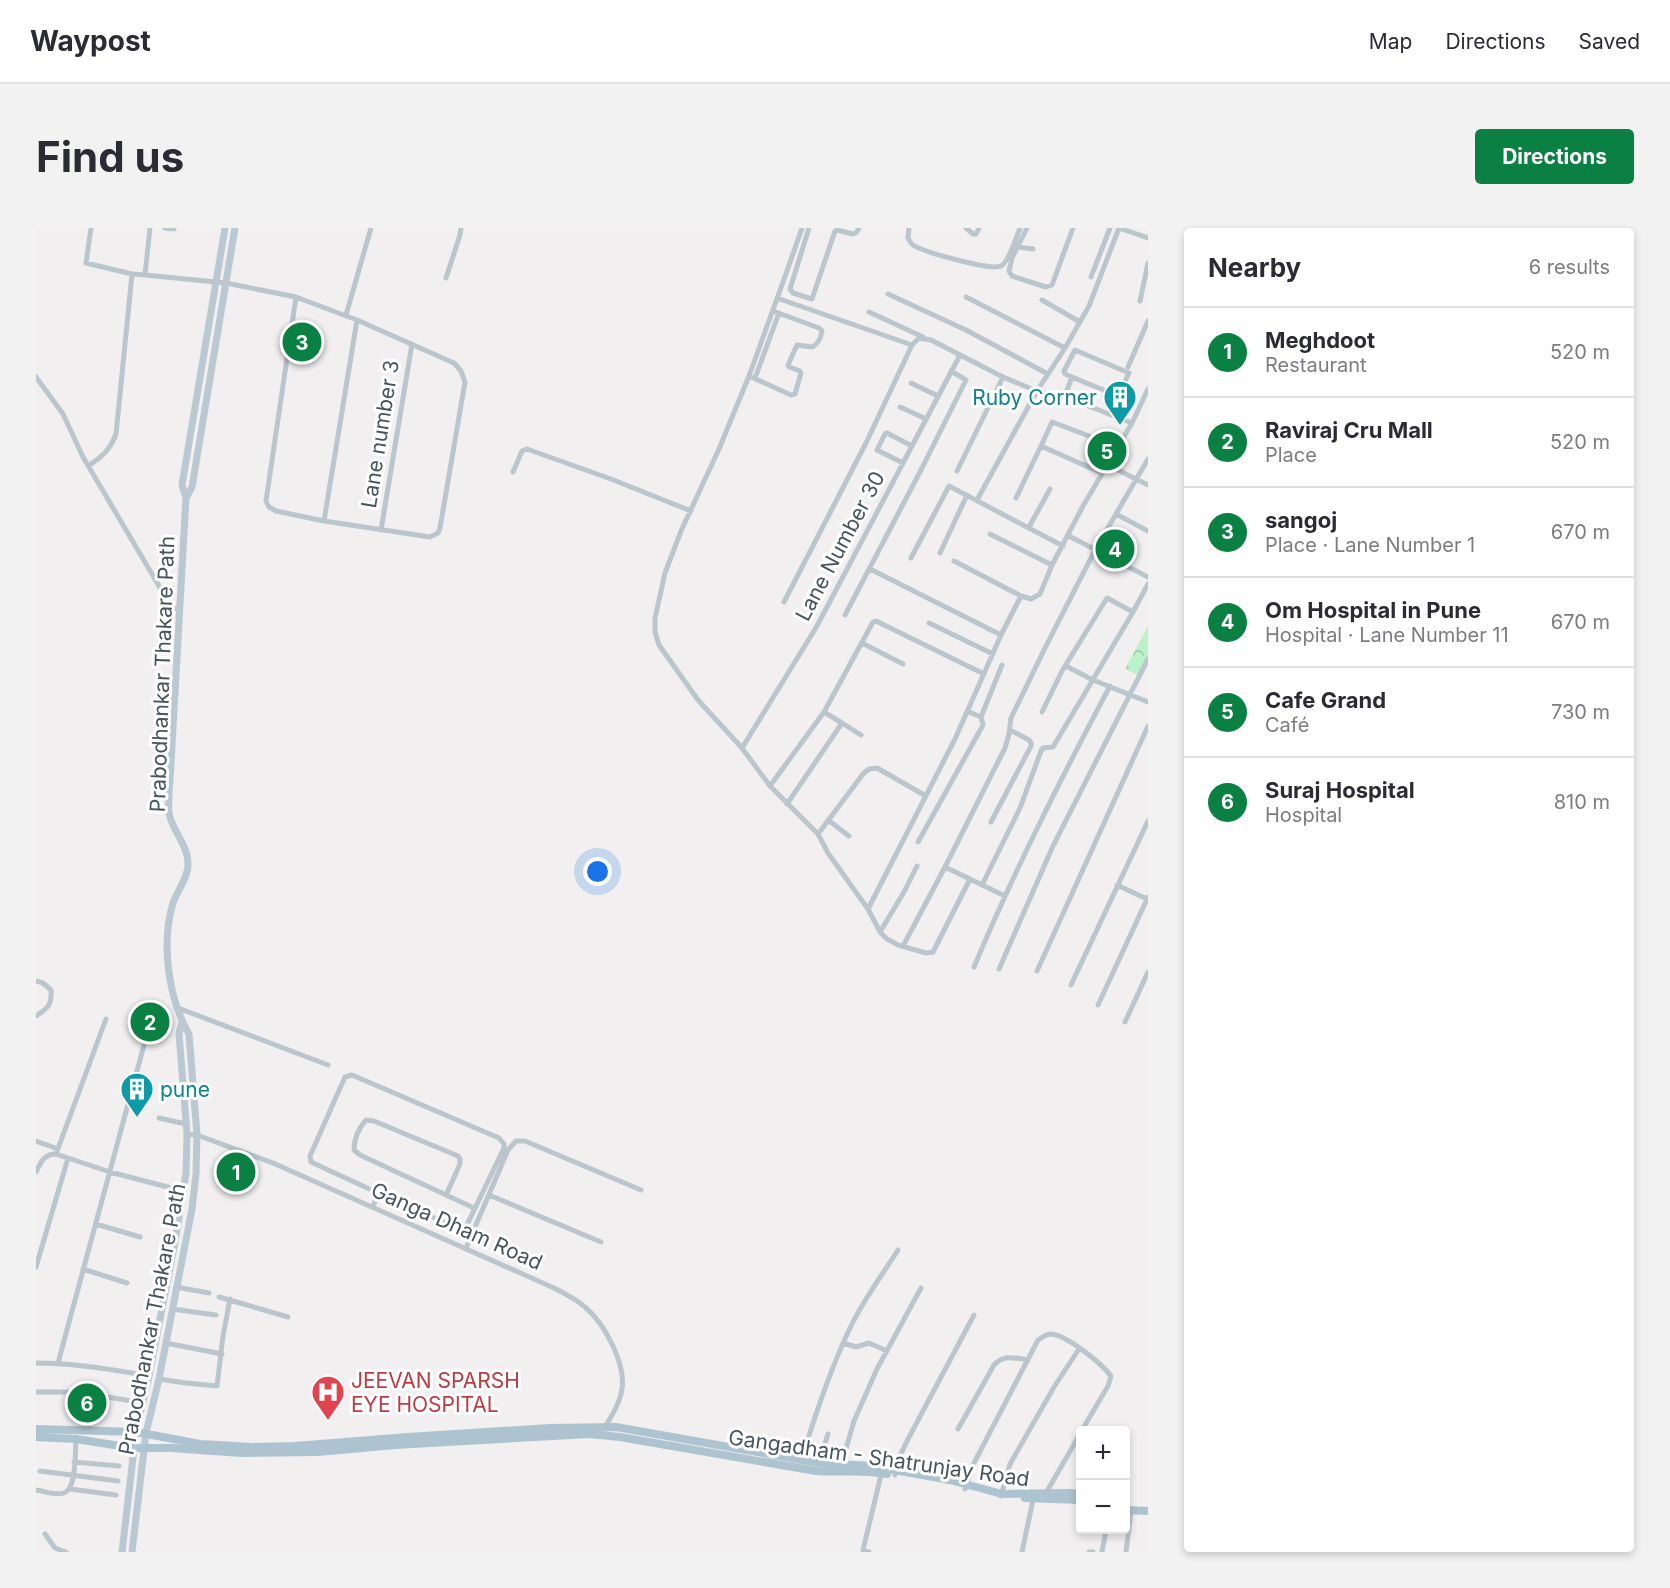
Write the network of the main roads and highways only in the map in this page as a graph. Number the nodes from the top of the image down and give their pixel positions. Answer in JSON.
{"nodes":[{"id":1,"x":225,"y":228,"type":"edge"},
{"id":2,"x":236,"y":228,"type":"edge"},
{"id":3,"x":186,"y":498,"type":"junction"},
{"id":4,"x":182,"y":1022,"type":"junction"},
{"id":5,"x":604,"y":1431,"type":"junction"},
{"id":6,"x":136,"y":1432,"type":"junction"},
{"id":7,"x":146,"y":1433,"type":"junction"},
{"id":8,"x":37,"y":1436,"type":"edge"},
{"id":9,"x":133,"y":1448,"type":"junction"},
{"id":10,"x":143,"y":1449,"type":"junction"},
{"id":11,"x":800,"y":1464,"type":"junction"},
{"id":12,"x":840,"y":1469,"type":"junction"},
{"id":13,"x":1076,"y":1494,"type":"edge"},
{"id":14,"x":1034,"y":1496,"type":"junction"},
{"id":15,"x":1076,"y":1500,"type":"edge"},
{"id":16,"x":1133,"y":1509,"type":"edge"},
{"id":17,"x":1148,"y":1511,"type":"edge"},
{"id":18,"x":122,"y":1552,"type":"edge"},
{"id":19,"x":132,"y":1552,"type":"edge"}],
"edges":[{"from":1,"to":3,"type":"main road","name":"Prabodhankar Thakare Path"},
{"from":2,"to":3,"type":"main road","name":"Prabodhankar Thakare Path"},
{"from":3,"to":4,"type":"main road","name":"Prabodhankar Thakare Path"},
{"from":4,"to":6,"type":"main road","name":"Prabodhankar Thakare Path"},
{"from":4,"to":7,"type":"main road","name":"Prabodhankar Thakare Path"},
{"from":5,"to":7,"type":"main road","name":"Gangadham - Shatrunjay Road"},
{"from":5,"to":10,"type":"main road","name":"Gangadham - Shatrunjay Road"},
{"from":5,"to":11,"type":"main road","name":"Gangadham - Shatrunjay Road"},
{"from":5,"to":11,"type":"main road","name":"Gangadham - Shatrunjay Road"},
{"from":6,"to":7,"type":"main road","name":"Gangadham - Shatrunjay Road"},
{"from":6,"to":8,"type":"main road","name":"Gangadham - Shatrunjay Road"},
{"from":6,"to":9,"type":"main road","name":"Prabodhankar Thakare Path"},
{"from":7,"to":10,"type":"main road","name":"Prabodhankar Thakare Path"},
{"from":8,"to":9,"type":"main road","name":"Gangadham - Shatrunjay Road"},
{"from":9,"to":10,"type":"main road","name":"Gangadham - Shatrunjay Road"},
{"from":9,"to":18,"type":"main road","name":"Prabodhankar Thakare Path"},
{"from":10,"to":19,"type":"main road","name":"Prabodhankar Thakare Path"},
{"from":11,"to":12,"type":"main road","name":"Gangadham - Shatrunjay Road"},
{"from":11,"to":12,"type":"main road","name":"Gangadham - Shatrunjay Road"},
{"from":12,"to":14,"type":"main road","name":"Gangadham - Shatrunjay Road"},
{"from":13,"to":14,"type":"main road","name":"Gangadham - Shatrunjay Road"},
{"from":14,"to":15,"type":"main road","name":"Gangadham - Shatrunjay Road"},
{"from":16,"to":17,"type":"main road"}]}
